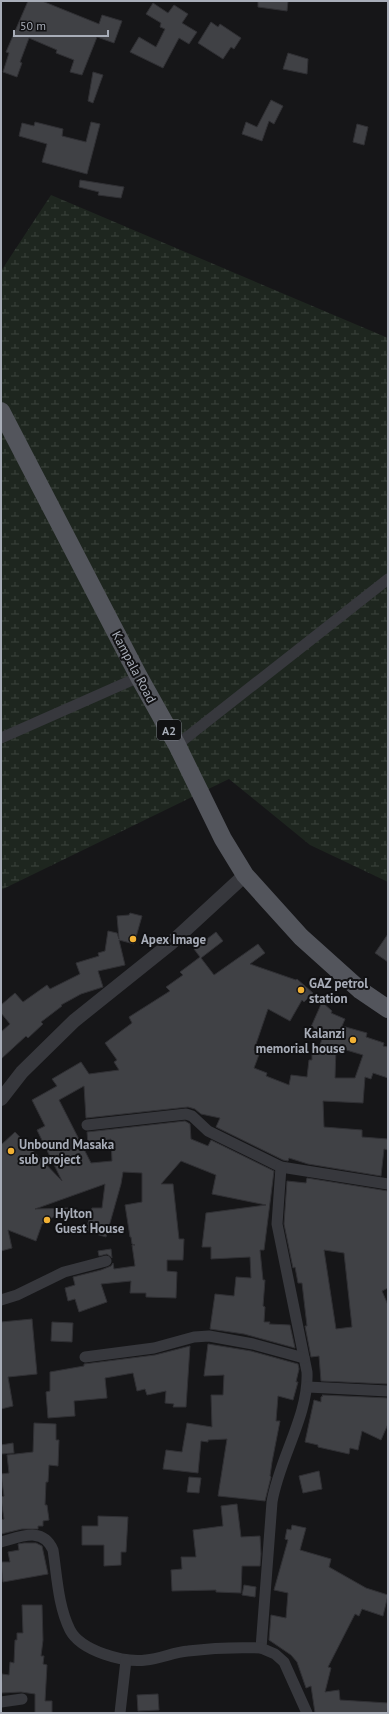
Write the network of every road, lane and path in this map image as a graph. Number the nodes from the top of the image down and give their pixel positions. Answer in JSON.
{"nodes":[{"id":1,"x":1,"y":411,"type":"edge"},
{"id":2,"x":388,"y":579,"type":"edge"},
{"id":3,"x":139,"y":677,"type":"junction"},
{"id":4,"x":1,"y":738,"type":"edge"},
{"id":5,"x":177,"y":745,"type":"junction"},
{"id":6,"x":245,"y":874,"type":"junction"},
{"id":7,"x":388,"y":1009,"type":"edge"},
{"id":8,"x":1,"y":1098,"type":"edge"},
{"id":9,"x":87,"y":1125,"type":"dead end"},
{"id":10,"x":281,"y":1167,"type":"junction"},
{"id":11,"x":388,"y":1184,"type":"edge"},
{"id":12,"x":106,"y":1261,"type":"dead end"},
{"id":13,"x":1,"y":1300,"type":"edge"},
{"id":14,"x":85,"y":1357,"type":"dead end"},
{"id":15,"x":304,"y":1358,"type":"junction"},
{"id":16,"x":308,"y":1387,"type":"junction"},
{"id":17,"x":388,"y":1391,"type":"edge"},
{"id":18,"x":1,"y":1542,"type":"edge"},
{"id":19,"x":261,"y":1648,"type":"junction"},
{"id":20,"x":126,"y":1660,"type":"junction"},
{"id":21,"x":22,"y":1699,"type":"dead end"},
{"id":22,"x":1,"y":1702,"type":"edge"},
{"id":23,"x":120,"y":1713,"type":"edge"},
{"id":24,"x":307,"y":1713,"type":"edge"}],
"edges":[{"from":1,"to":3,"type":"main road","name":"Kampala Road","number":"A2"},
{"from":2,"to":5,"type":"street"},
{"from":3,"to":4,"type":"street"},
{"from":3,"to":5,"type":"main road","name":"Kampala Road","number":"A2"},
{"from":5,"to":6,"type":"main road","name":"Kampala Road","number":"A2"},
{"from":6,"to":7,"type":"main road","name":"Kampala Road","number":"A2"},
{"from":6,"to":8,"type":"street"},
{"from":9,"to":10,"type":"street"},
{"from":10,"to":11,"type":"street"},
{"from":10,"to":15,"type":"street"},
{"from":12,"to":13,"type":"street"},
{"from":14,"to":15,"type":"street"},
{"from":15,"to":16,"type":"street"},
{"from":16,"to":17,"type":"street"},
{"from":16,"to":19,"type":"street"},
{"from":18,"to":20,"type":"street"},
{"from":19,"to":20,"type":"street"},
{"from":19,"to":24,"type":"street"},
{"from":20,"to":23,"type":"street"},
{"from":21,"to":22,"type":"street"}]}
